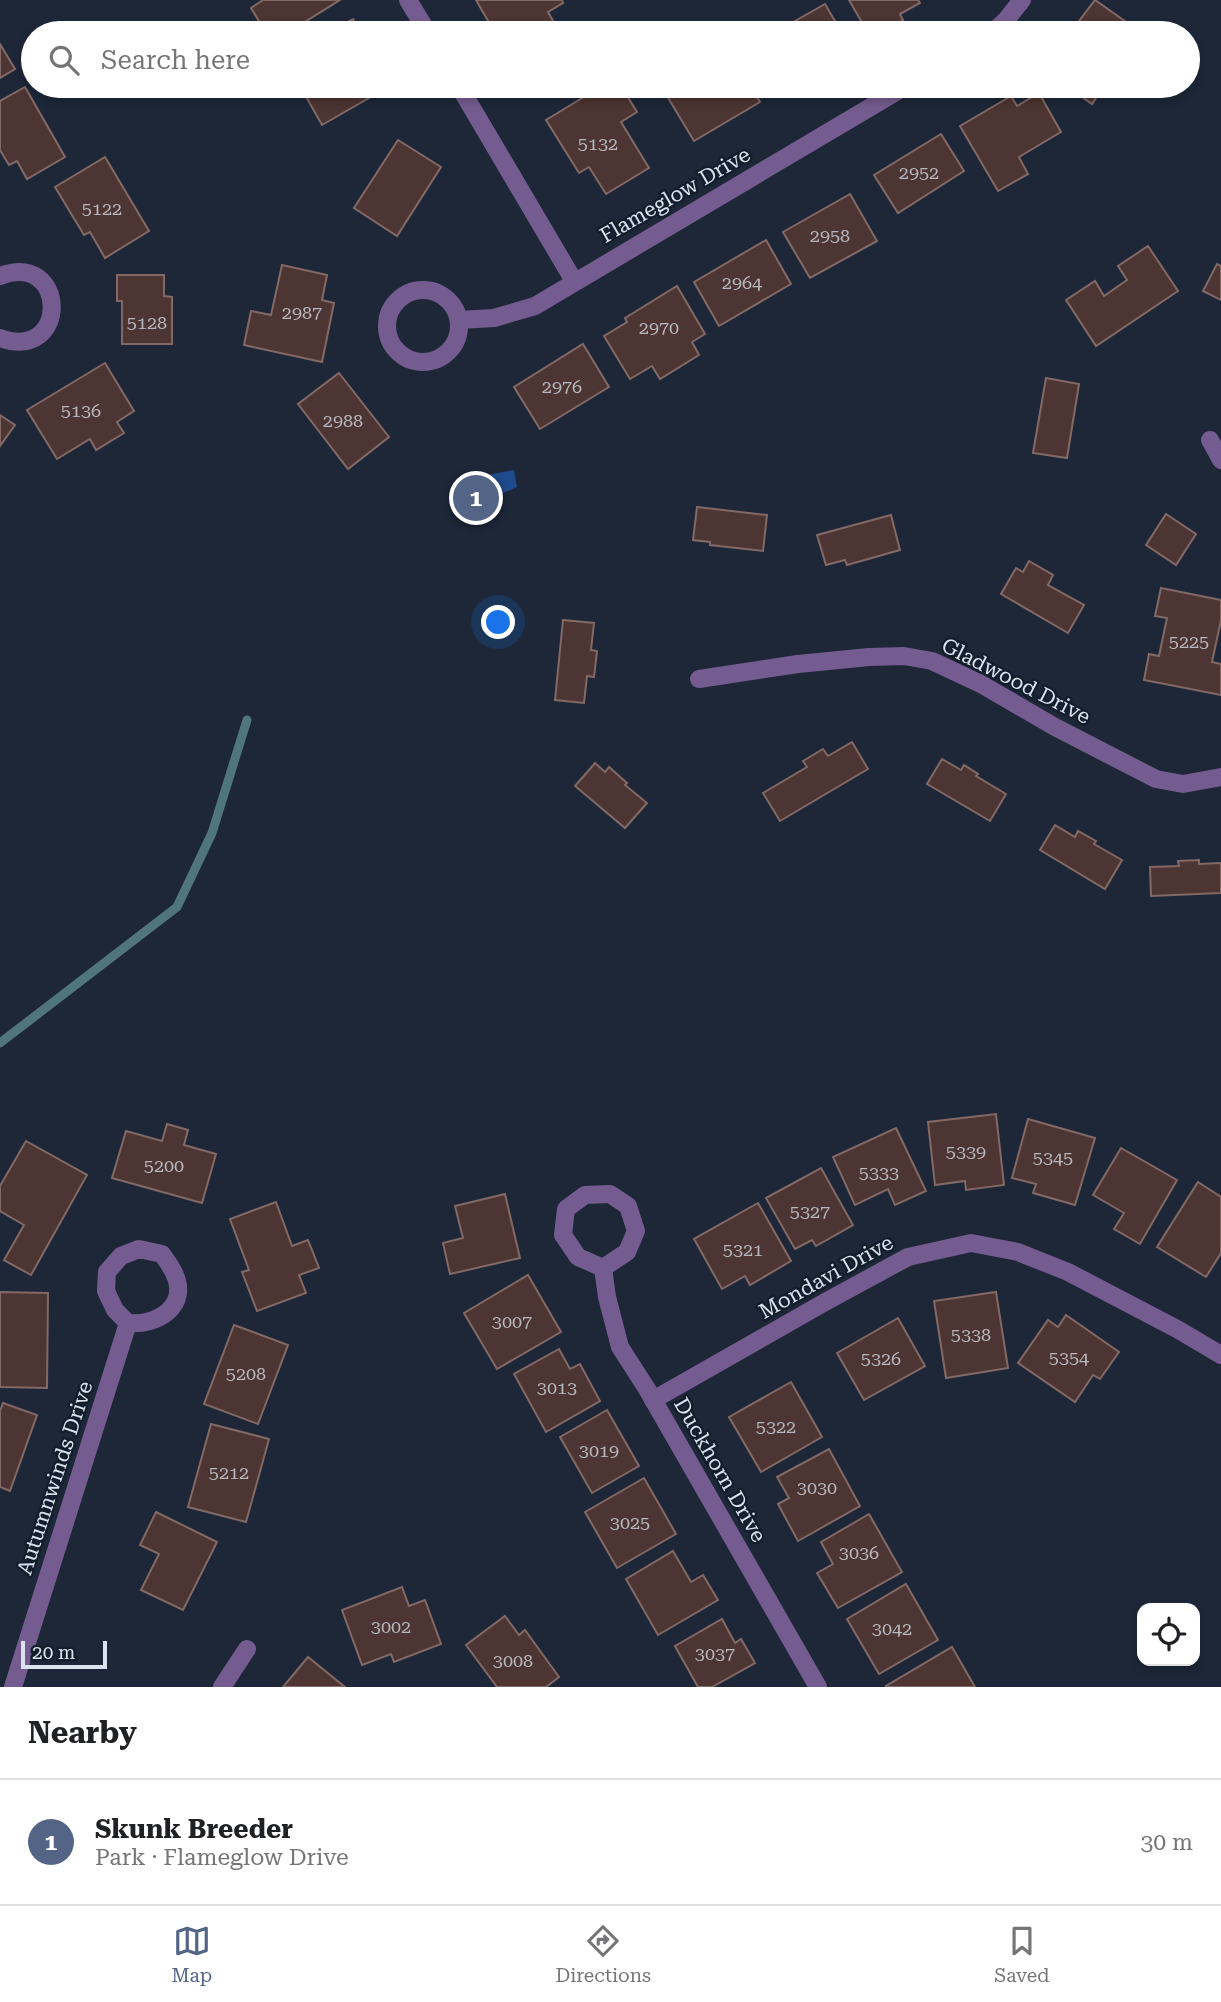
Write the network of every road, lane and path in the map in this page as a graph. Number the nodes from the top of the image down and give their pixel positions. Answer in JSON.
{"nodes":[{"id":1,"x":408,"y":0,"type":"edge"},
{"id":2,"x":1022,"y":0,"type":"edge"},
{"id":3,"x":421,"y":21,"type":"edge"},
{"id":4,"x":1005,"y":21,"type":"edge"},
{"id":5,"x":466,"y":98,"type":"edge"},
{"id":6,"x":886,"y":98,"type":"edge"},
{"id":7,"x":0,"y":276,"type":"edge"},
{"id":8,"x":574,"y":281,"type":"junction"},
{"id":9,"x":459,"y":320,"type":"junction"},
{"id":10,"x":0,"y":338,"type":"edge"},
{"id":11,"x":1210,"y":440,"type":"dead end"},
{"id":12,"x":1221,"y":460,"type":"edge"},
{"id":13,"x":699,"y":679,"type":"dead end"},
{"id":14,"x":1221,"y":777,"type":"edge"},
{"id":15,"x":603,"y":1268,"type":"junction"},
{"id":16,"x":128,"y":1323,"type":"junction"},
{"id":17,"x":1221,"y":1354,"type":"edge"},
{"id":18,"x":653,"y":1400,"type":"junction"},
{"id":19,"x":247,"y":1649,"type":"dead end"},
{"id":20,"x":13,"y":1687,"type":"edge"},
{"id":21,"x":222,"y":1687,"type":"edge"},
{"id":22,"x":818,"y":1687,"type":"edge"}],
"edges":[{"from":1,"to":3,"type":"street"},
{"from":2,"to":4,"type":"street"},
{"from":5,"to":8,"type":"street"},
{"from":6,"to":8,"type":"street","name":"Flameglow Drive"},
{"from":7,"to":10,"type":"street"},
{"from":8,"to":9,"type":"street","name":"Flameglow Drive"},
{"from":9,"to":9,"type":"street"},
{"from":11,"to":12,"type":"street"},
{"from":13,"to":14,"type":"street","name":"Gladwood Drive"},
{"from":15,"to":15,"type":"street"},
{"from":15,"to":18,"type":"street","name":"Duckhorn Drive"},
{"from":16,"to":16,"type":"street"},
{"from":16,"to":20,"type":"street","name":"Autumnwinds Drive"},
{"from":17,"to":18,"type":"street","name":"Mondavi Drive"},
{"from":18,"to":22,"type":"street","name":"Duckhorn Drive"},
{"from":19,"to":21,"type":"street"}]}
